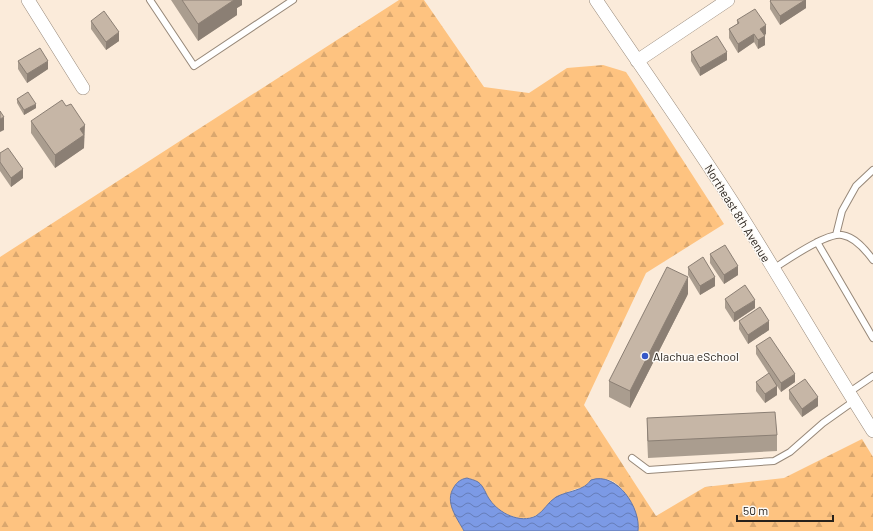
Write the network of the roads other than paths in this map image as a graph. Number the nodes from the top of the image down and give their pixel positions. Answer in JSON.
{"nodes":[{"id":1,"x":28,"y":0,"type":"edge"},
{"id":2,"x":150,"y":0,"type":"edge"},
{"id":3,"x":293,"y":0,"type":"edge"},
{"id":4,"x":596,"y":0,"type":"edge"},
{"id":5,"x":728,"y":0,"type":"edge"},
{"id":6,"x":637,"y":61,"type":"junction"},
{"id":7,"x":83,"y":88,"type":"dead end"},
{"id":8,"x":873,"y":170,"type":"edge"},
{"id":9,"x":836,"y":235,"type":"junction"},
{"id":10,"x":817,"y":242,"type":"junction"},
{"id":11,"x":873,"y":260,"type":"edge"},
{"id":12,"x":773,"y":268,"type":"junction"},
{"id":13,"x":873,"y":338,"type":"edge"},
{"id":14,"x":873,"y":376,"type":"edge"},
{"id":15,"x":851,"y":397,"type":"junction"},
{"id":16,"x":873,"y":431,"type":"edge"},
{"id":17,"x":632,"y":458,"type":"dead end"}],
"edges":[{"from":1,"to":7,"type":"street"},
{"from":2,"to":3,"type":"lane"},
{"from":4,"to":6,"type":"street","name":"Northeast 8th Avenue"},
{"from":5,"to":6,"type":"street"},
{"from":6,"to":12,"type":"street","name":"Northeast 8th Avenue"},
{"from":8,"to":9,"type":"lane"},
{"from":9,"to":10,"type":"lane"},
{"from":9,"to":11,"type":"lane"},
{"from":10,"to":12,"type":"lane"},
{"from":10,"to":13,"type":"lane"},
{"from":12,"to":15,"type":"street","name":"Northeast 8th Avenue"},
{"from":14,"to":15,"type":"lane"},
{"from":15,"to":16,"type":"street","name":"Northeast 8th Avenue"},
{"from":15,"to":17,"type":"lane"}]}
